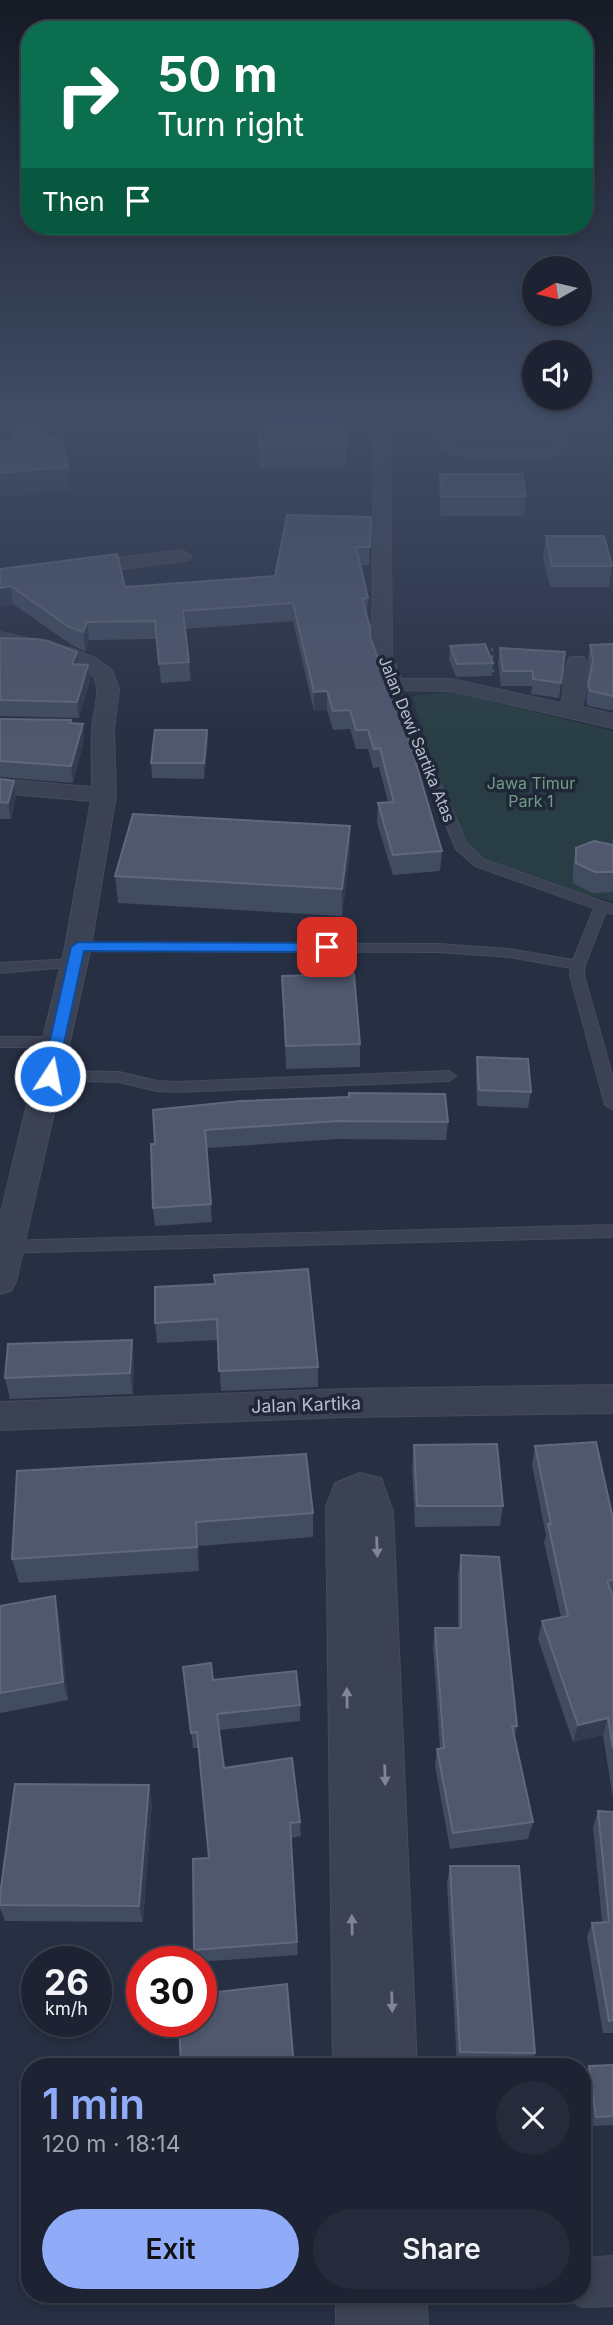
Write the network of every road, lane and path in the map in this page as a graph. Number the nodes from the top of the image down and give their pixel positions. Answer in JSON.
{"nodes":[{"id":1,"x":382,"y":530,"type":"edge"},
{"id":2,"x":182,"y":555,"type":"dead end"},
{"id":3,"x":0,"y":579,"type":"edge"},
{"id":4,"x":0,"y":638,"type":"edge"},
{"id":5,"x":492,"y":648,"type":"dead end"},
{"id":6,"x":577,"y":661,"type":"dead end"},
{"id":7,"x":392,"y":685,"type":"junction"},
{"id":8,"x":493,"y":695,"type":"junction"},
{"id":9,"x":570,"y":711,"type":"junction"},
{"id":10,"x":613,"y":721,"type":"edge"},
{"id":11,"x":76,"y":727,"type":"edge"},
{"id":12,"x":103,"y":728,"type":"junction"},
{"id":13,"x":0,"y":786,"type":"edge"},
{"id":14,"x":104,"y":795,"type":"junction"},
{"id":15,"x":604,"y":911,"type":"edge"},
{"id":16,"x":76,"y":955,"type":"junction"},
{"id":17,"x":578,"y":965,"type":"junction"},
{"id":18,"x":6,"y":968,"type":"edge"},
{"id":19,"x":0,"y":978,"type":"edge"},
{"id":20,"x":0,"y":1042,"type":"edge"},
{"id":21,"x":57,"y":1042,"type":"junction"},
{"id":22,"x":597,"y":1046,"type":"junction"},
{"id":23,"x":613,"y":1052,"type":"edge"},
{"id":24,"x":50,"y":1076,"type":"junction"},
{"id":25,"x":449,"y":1076,"type":"dead end"},
{"id":26,"x":613,"y":1105,"type":"edge"},
{"id":27,"x":8,"y":1218,"type":"edge"},
{"id":28,"x":613,"y":1231,"type":"edge"},
{"id":29,"x":4,"y":1247,"type":"edge"},
{"id":30,"x":0,"y":1282,"type":"edge"},
{"id":31,"x":612,"y":1402,"type":"edge"},
{"id":32,"x":0,"y":1416,"type":"edge"},
{"id":33,"x":356,"y":2058,"type":"edge"},
{"id":34,"x":394,"y":2058,"type":"edge"},
{"id":35,"x":613,"y":2281,"type":"edge"},
{"id":36,"x":591,"y":2282,"type":"edge"},
{"id":37,"x":361,"y":2303,"type":"edge"},
{"id":38,"x":402,"y":2303,"type":"edge"},
{"id":39,"x":361,"y":2325,"type":"edge"},
{"id":40,"x":403,"y":2325,"type":"edge"}],
"edges":[{"from":1,"to":7,"type":"street","name":"Jalan Dewi Sartika Atas"},
{"from":2,"to":3,"type":"street"},
{"from":4,"to":12,"type":"street"},
{"from":5,"to":8,"type":"path"},
{"from":6,"to":9,"type":"street"},
{"from":7,"to":8,"type":"street"},
{"from":7,"to":15,"type":"lane","name":"Jalan Dewi Sartika Atas"},
{"from":8,"to":9,"type":"street"},
{"from":9,"to":10,"type":"street"},
{"from":11,"to":12,"type":"street"},
{"from":12,"to":14,"type":"street"},
{"from":13,"to":14,"type":"street"},
{"from":14,"to":16,"type":"street"},
{"from":15,"to":17,"type":"lane"},
{"from":16,"to":17,"type":"lane"},
{"from":16,"to":18,"type":"lane"},
{"from":16,"to":21,"type":"street"},
{"from":17,"to":22,"type":"lane"},
{"from":18,"to":19,"type":"lane"},
{"from":20,"to":21,"type":"lane"},
{"from":21,"to":24,"type":"street"},
{"from":22,"to":23,"type":"lane"},
{"from":22,"to":26,"type":"lane"},
{"from":24,"to":25,"type":"lane"},
{"from":24,"to":27,"type":"street"},
{"from":27,"to":29,"type":"street"},
{"from":28,"to":29,"type":"lane"},
{"from":29,"to":30,"type":"street"},
{"from":31,"to":32,"type":"street","name":"Jalan Kartika"},
{"from":33,"to":34,"type":"street","one_way":true},
{"from":35,"to":36,"type":"street"},
{"from":37,"to":39,"type":"street"},
{"from":38,"to":40,"type":"street"}]}
